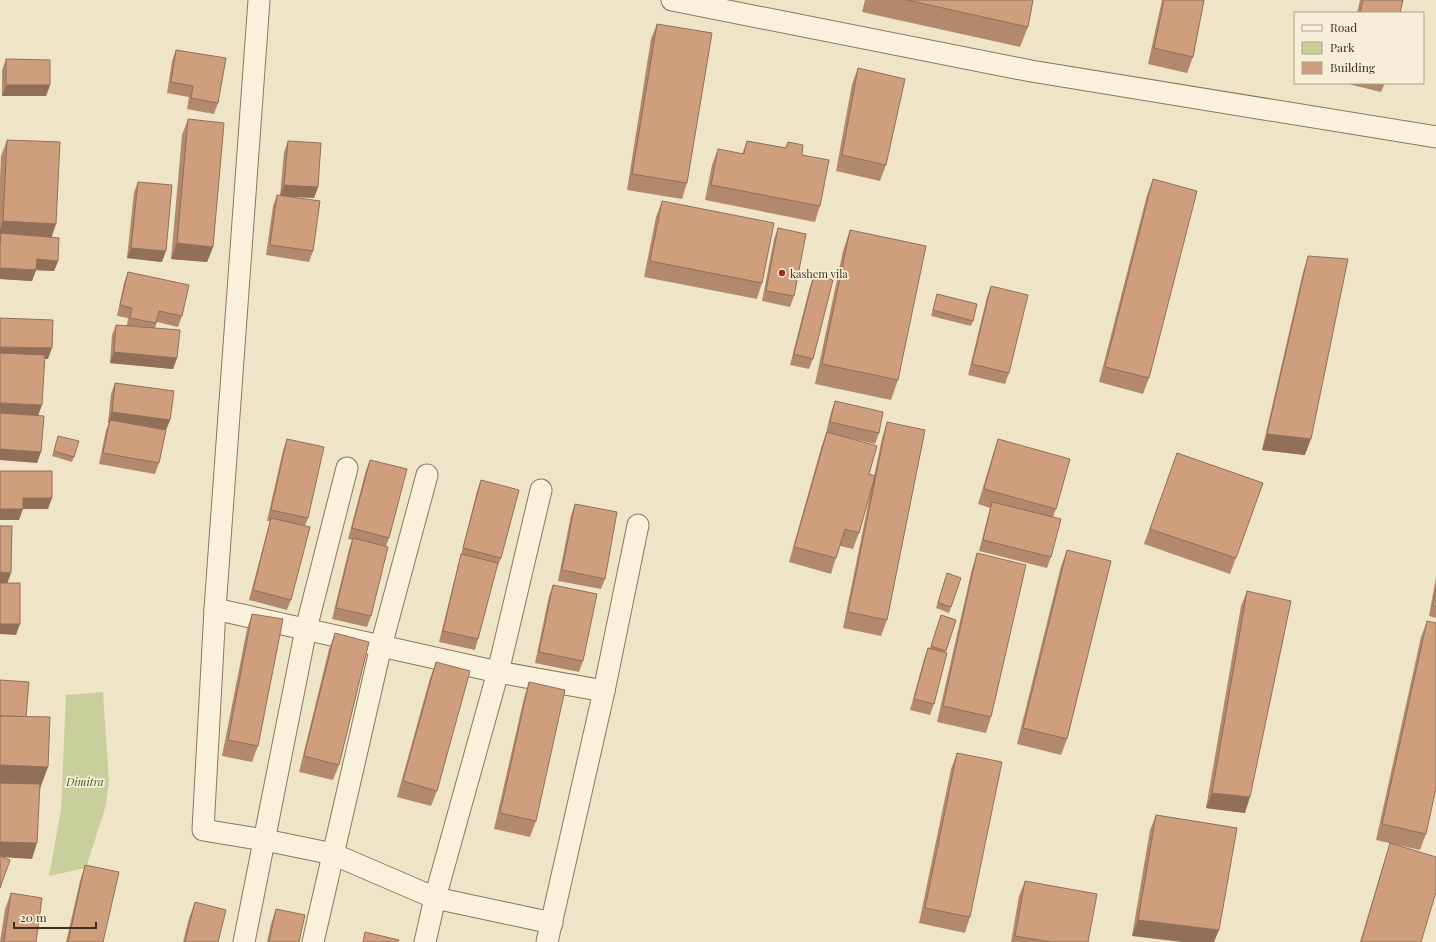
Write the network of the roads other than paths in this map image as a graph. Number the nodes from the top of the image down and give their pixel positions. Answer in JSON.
{"nodes":[{"id":1,"x":259,"y":0,"type":"edge"},
{"id":2,"x":672,"y":0,"type":"edge"},
{"id":3,"x":1436,"y":137,"type":"edge"},
{"id":4,"x":347,"y":468,"type":"dead end"},
{"id":5,"x":427,"y":475,"type":"dead end"},
{"id":6,"x":541,"y":490,"type":"dead end"},
{"id":7,"x":638,"y":525,"type":"dead end"},
{"id":8,"x":216,"y":609,"type":"junction"},
{"id":9,"x":306,"y":629,"type":"junction"},
{"id":10,"x":381,"y":646,"type":"junction"},
{"id":11,"x":498,"y":672,"type":"junction"},
{"id":12,"x":604,"y":691,"type":"junction"},
{"id":13,"x":265,"y":840,"type":"junction"},
{"id":14,"x":333,"y":854,"type":"junction"},
{"id":15,"x":435,"y":898,"type":"junction"},
{"id":16,"x":549,"y":932,"type":"edge"},
{"id":17,"x":244,"y":942,"type":"edge"},
{"id":18,"x":313,"y":942,"type":"edge"},
{"id":19,"x":425,"y":942,"type":"edge"}],
"edges":[{"from":1,"to":8,"type":"street"},
{"from":2,"to":3,"type":"street"},
{"from":4,"to":9,"type":"street"},
{"from":5,"to":10,"type":"street"},
{"from":6,"to":11,"type":"street"},
{"from":7,"to":12,"type":"street"},
{"from":8,"to":9,"type":"street"},
{"from":8,"to":13,"type":"street"},
{"from":9,"to":10,"type":"street"},
{"from":9,"to":13,"type":"street"},
{"from":10,"to":11,"type":"street"},
{"from":10,"to":14,"type":"street"},
{"from":11,"to":12,"type":"street"},
{"from":11,"to":15,"type":"street"},
{"from":12,"to":16,"type":"street"},
{"from":13,"to":14,"type":"street"},
{"from":13,"to":17,"type":"street"},
{"from":14,"to":15,"type":"street"},
{"from":14,"to":18,"type":"street"},
{"from":15,"to":16,"type":"street"},
{"from":15,"to":19,"type":"street"}]}
